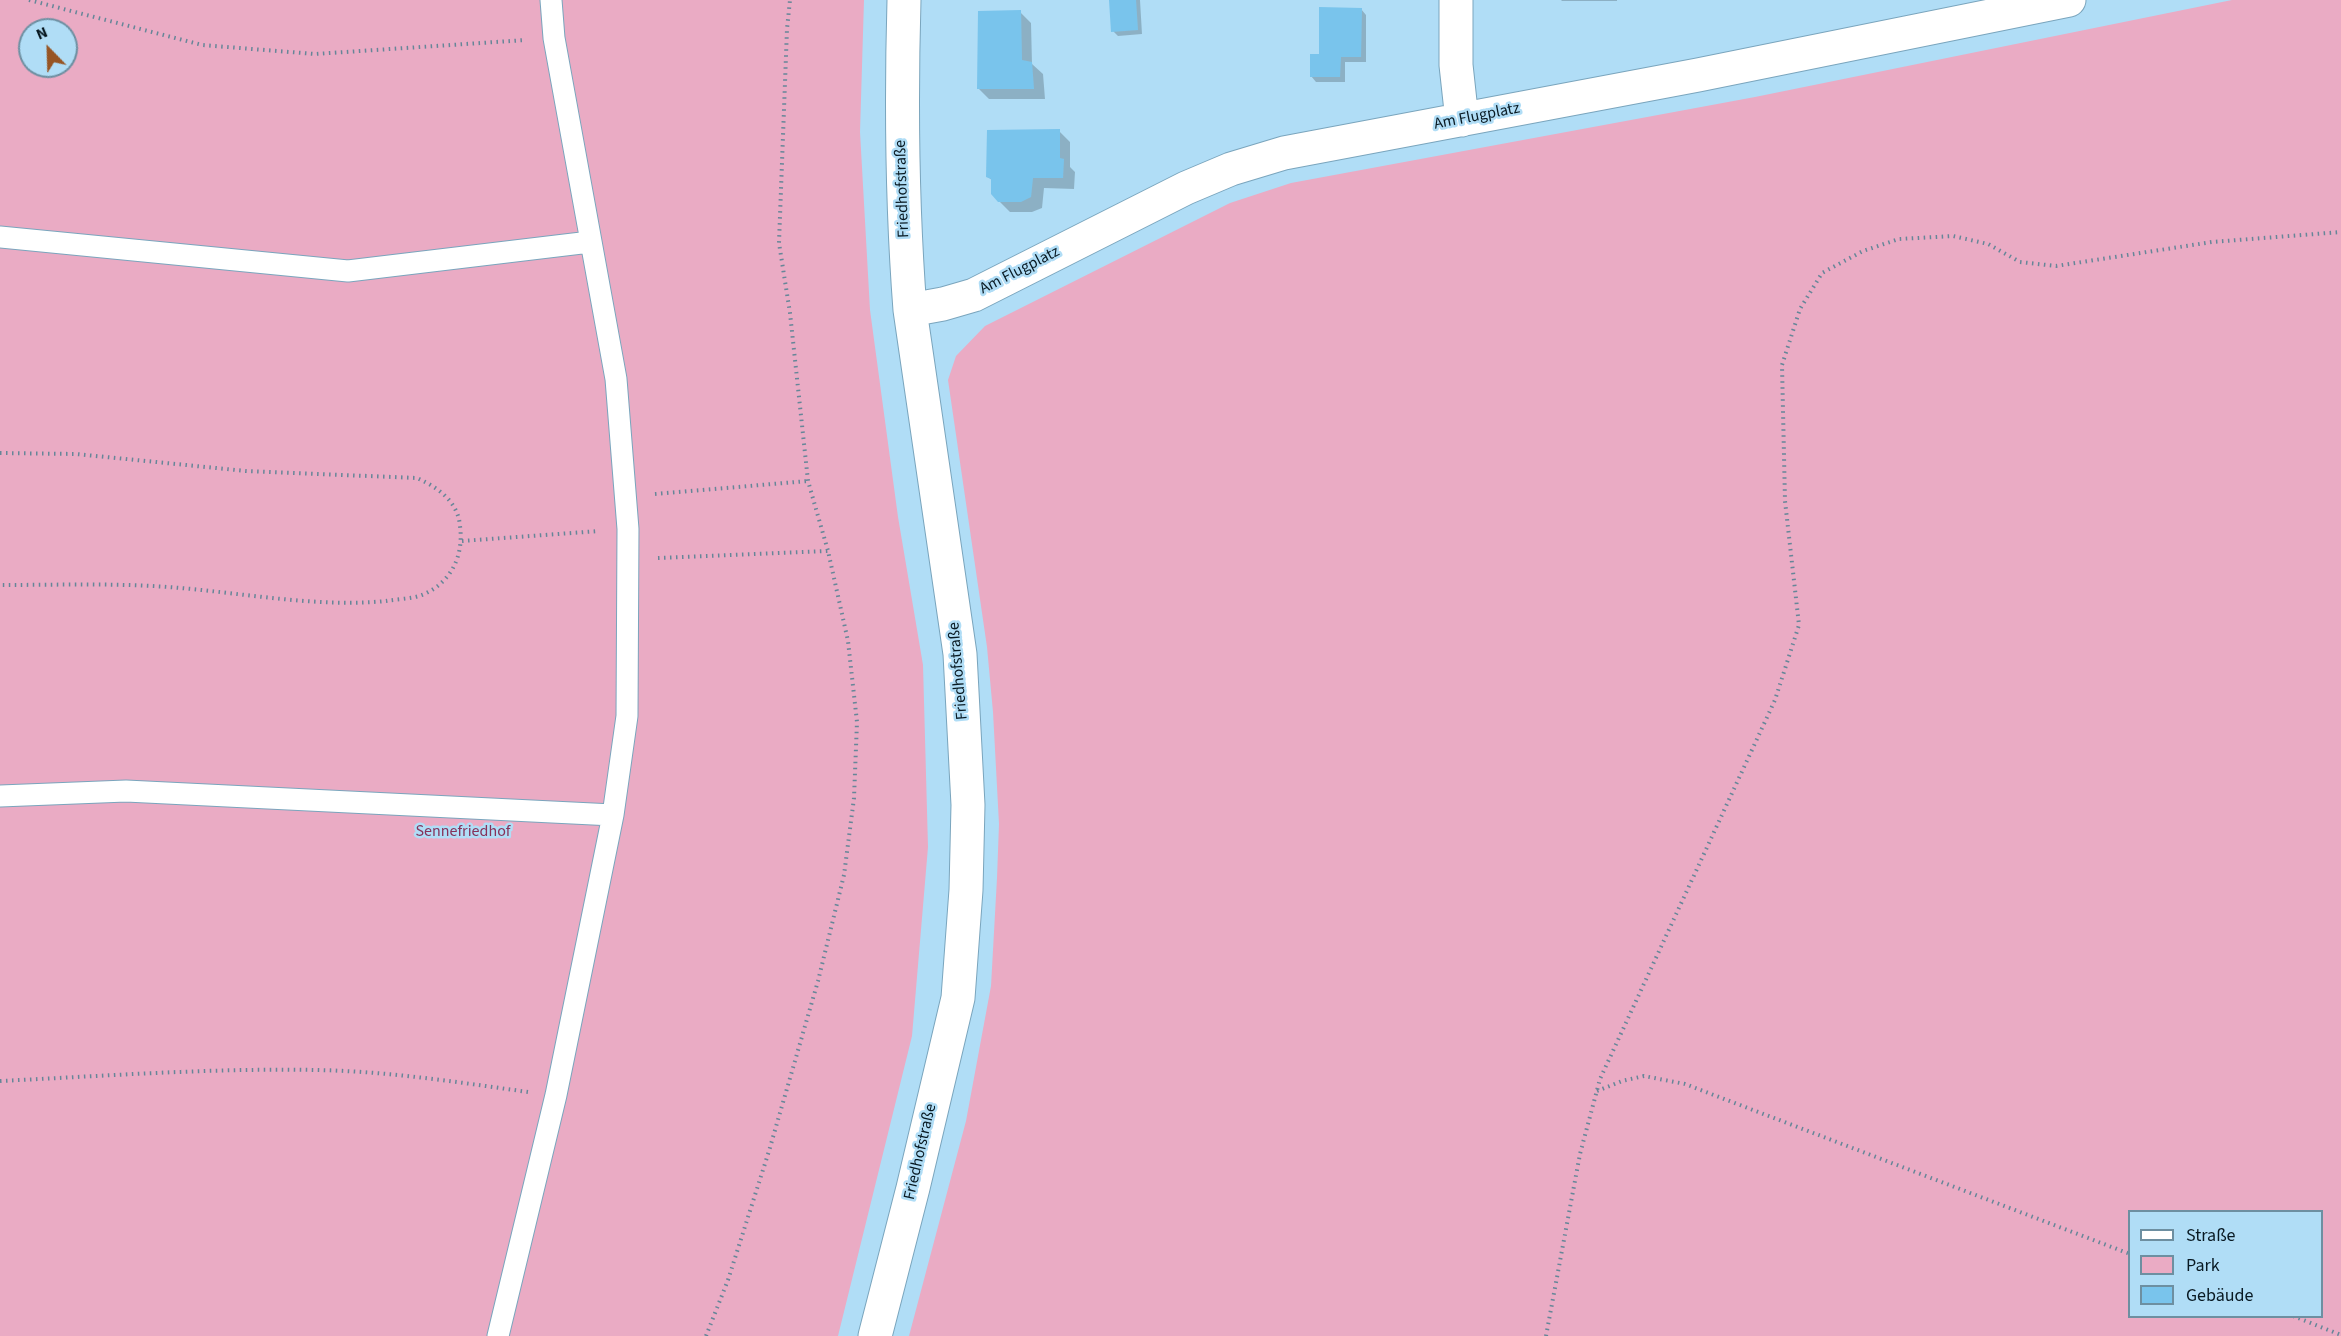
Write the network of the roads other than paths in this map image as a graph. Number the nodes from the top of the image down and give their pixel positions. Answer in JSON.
{"nodes":[{"id":1,"x":550,"y":0,"type":"edge"},
{"id":2,"x":904,"y":0,"type":"edge"},
{"id":3,"x":1456,"y":0,"type":"edge"},
{"id":4,"x":2069,"y":0,"type":"edge"},
{"id":5,"x":1462,"y":120,"type":"junction"},
{"id":6,"x":0,"y":237,"type":"edge"},
{"id":7,"x":590,"y":242,"type":"junction"},
{"id":8,"x":910,"y":310,"type":"junction"},
{"id":9,"x":0,"y":796,"type":"edge"},
{"id":10,"x":613,"y":814,"type":"junction"},
{"id":11,"x":498,"y":1336,"type":"edge"},
{"id":12,"x":875,"y":1336,"type":"edge"}],
"edges":[{"from":1,"to":7,"type":"lane"},
{"from":2,"to":8,"type":"street","name":"Friedhofstraße"},
{"from":3,"to":5,"type":"street"},
{"from":4,"to":5,"type":"street","name":"Am Flugplatz"},
{"from":5,"to":8,"type":"street","name":"Am Flugplatz"},
{"from":6,"to":7,"type":"lane"},
{"from":7,"to":10,"type":"lane"},
{"from":8,"to":12,"type":"street","name":"Friedhofstraße"},
{"from":9,"to":10,"type":"lane"},
{"from":10,"to":11,"type":"lane"}]}
